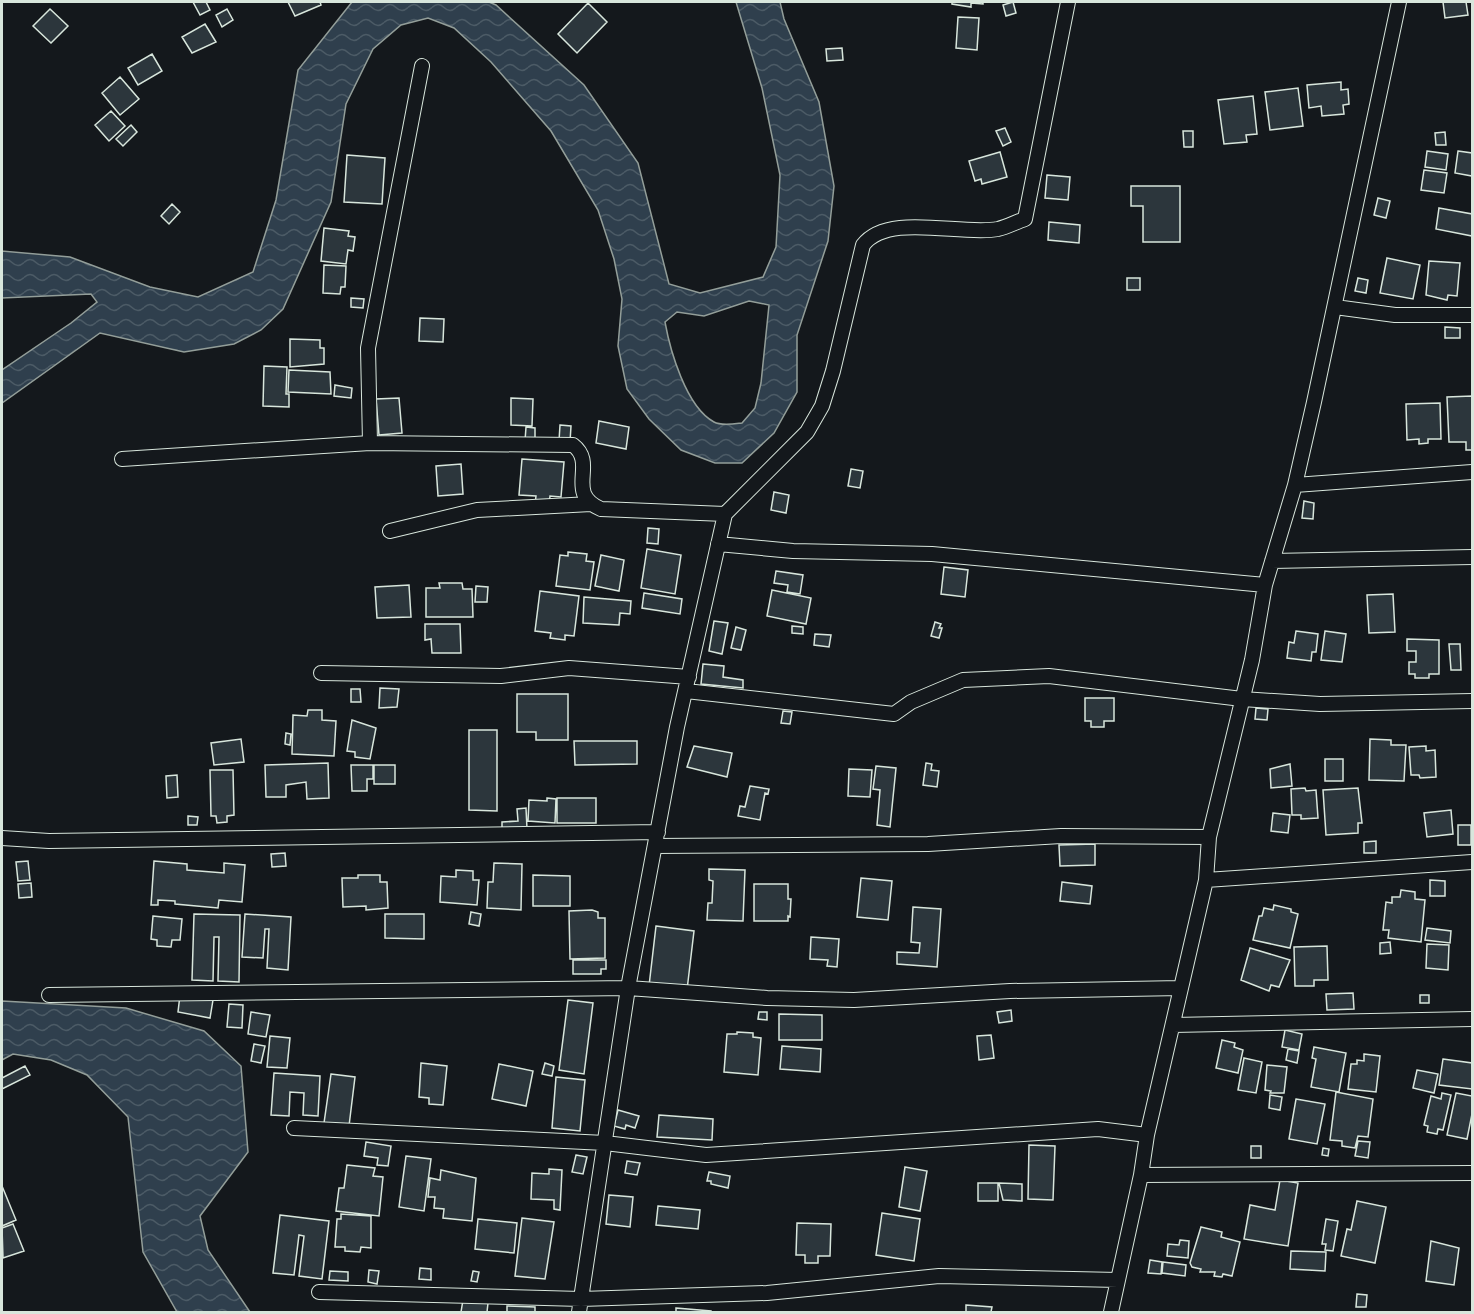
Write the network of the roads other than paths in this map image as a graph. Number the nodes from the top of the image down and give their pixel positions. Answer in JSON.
{"nodes":[{"id":1,"x":1068,"y":2,"type":"edge"},
{"id":2,"x":1399,"y":2,"type":"edge"},
{"id":3,"x":422,"y":66,"type":"dead end"},
{"id":4,"x":1335,"y":307,"type":"junction"},
{"id":5,"x":1473,"y":315,"type":"edge"},
{"id":6,"x":370,"y":443,"type":"junction"},
{"id":7,"x":122,"y":459,"type":"dead end"},
{"id":8,"x":1473,"y":472,"type":"edge"},
{"id":9,"x":1295,"y":485,"type":"junction"},
{"id":10,"x":591,"y":504,"type":"junction"},
{"id":11,"x":725,"y":514,"type":"junction"},
{"id":12,"x":390,"y":531,"type":"dead end"},
{"id":13,"x":718,"y":544,"type":"junction"},
{"id":14,"x":1473,"y":557,"type":"edge"},
{"id":15,"x":1272,"y":561,"type":"junction"},
{"id":16,"x":1265,"y":585,"type":"junction"},
{"id":17,"x":321,"y":673,"type":"dead end"},
{"id":18,"x":689,"y":677,"type":"junction"},
{"id":19,"x":686,"y":691,"type":"junction"},
{"id":20,"x":1242,"y":699,"type":"junction"},
{"id":21,"x":1473,"y":701,"type":"edge"},
{"id":22,"x":658,"y":832,"type":"junction"},
{"id":23,"x":1209,"y":837,"type":"junction"},
{"id":24,"x":2,"y":838,"type":"edge"},
{"id":25,"x":655,"y":846,"type":"junction"},
{"id":26,"x":1473,"y":862,"type":"edge"},
{"id":27,"x":1206,"y":880,"type":"junction"},
{"id":28,"x":628,"y":988,"type":"junction"},
{"id":29,"x":1181,"y":988,"type":"junction"},
{"id":30,"x":49,"y":995,"type":"dead end"},
{"id":31,"x":1473,"y":1019,"type":"edge"},
{"id":32,"x":1173,"y":1025,"type":"junction"},
{"id":33,"x":294,"y":1128,"type":"dead end"},
{"id":34,"x":1147,"y":1135,"type":"junction"},
{"id":35,"x":605,"y":1143,"type":"junction"},
{"id":36,"x":1473,"y":1173,"type":"edge"},
{"id":37,"x":1141,"y":1175,"type":"junction"},
{"id":38,"x":1118,"y":1280,"type":"junction"},
{"id":39,"x":319,"y":1292,"type":"dead end"},
{"id":40,"x":580,"y":1306,"type":"edge"},
{"id":41,"x":1111,"y":1312,"type":"edge"}],
"edges":[{"from":1,"to":11,"type":"street"},
{"from":2,"to":4,"type":"street"},
{"from":3,"to":6,"type":"street"},
{"from":4,"to":5,"type":"street"},
{"from":4,"to":9,"type":"street"},
{"from":6,"to":7,"type":"street"},
{"from":6,"to":10,"type":"street"},
{"from":8,"to":9,"type":"street"},
{"from":9,"to":15,"type":"street"},
{"from":10,"to":11,"type":"street"},
{"from":10,"to":12,"type":"street"},
{"from":11,"to":13,"type":"street"},
{"from":13,"to":16,"type":"street"},
{"from":13,"to":18,"type":"street"},
{"from":14,"to":15,"type":"street"},
{"from":15,"to":16,"type":"street"},
{"from":16,"to":20,"type":"street"},
{"from":17,"to":18,"type":"street"},
{"from":18,"to":19,"type":"street"},
{"from":19,"to":20,"type":"street"},
{"from":19,"to":22,"type":"street"},
{"from":20,"to":21,"type":"street"},
{"from":20,"to":23,"type":"street"},
{"from":22,"to":24,"type":"street"},
{"from":22,"to":25,"type":"street"},
{"from":23,"to":25,"type":"street"},
{"from":23,"to":27,"type":"street"},
{"from":25,"to":28,"type":"street"},
{"from":26,"to":27,"type":"street"},
{"from":27,"to":29,"type":"street"},
{"from":28,"to":29,"type":"street"},
{"from":28,"to":30,"type":"street"},
{"from":28,"to":35,"type":"street"},
{"from":29,"to":32,"type":"street"},
{"from":31,"to":32,"type":"street"},
{"from":32,"to":34,"type":"street"},
{"from":33,"to":35,"type":"street"},
{"from":34,"to":35,"type":"street"},
{"from":34,"to":37,"type":"street"},
{"from":35,"to":40,"type":"street"},
{"from":36,"to":37,"type":"street"},
{"from":37,"to":38,"type":"street"},
{"from":38,"to":40,"type":"street"},
{"from":38,"to":41,"type":"street"},
{"from":39,"to":40,"type":"street"}]}
